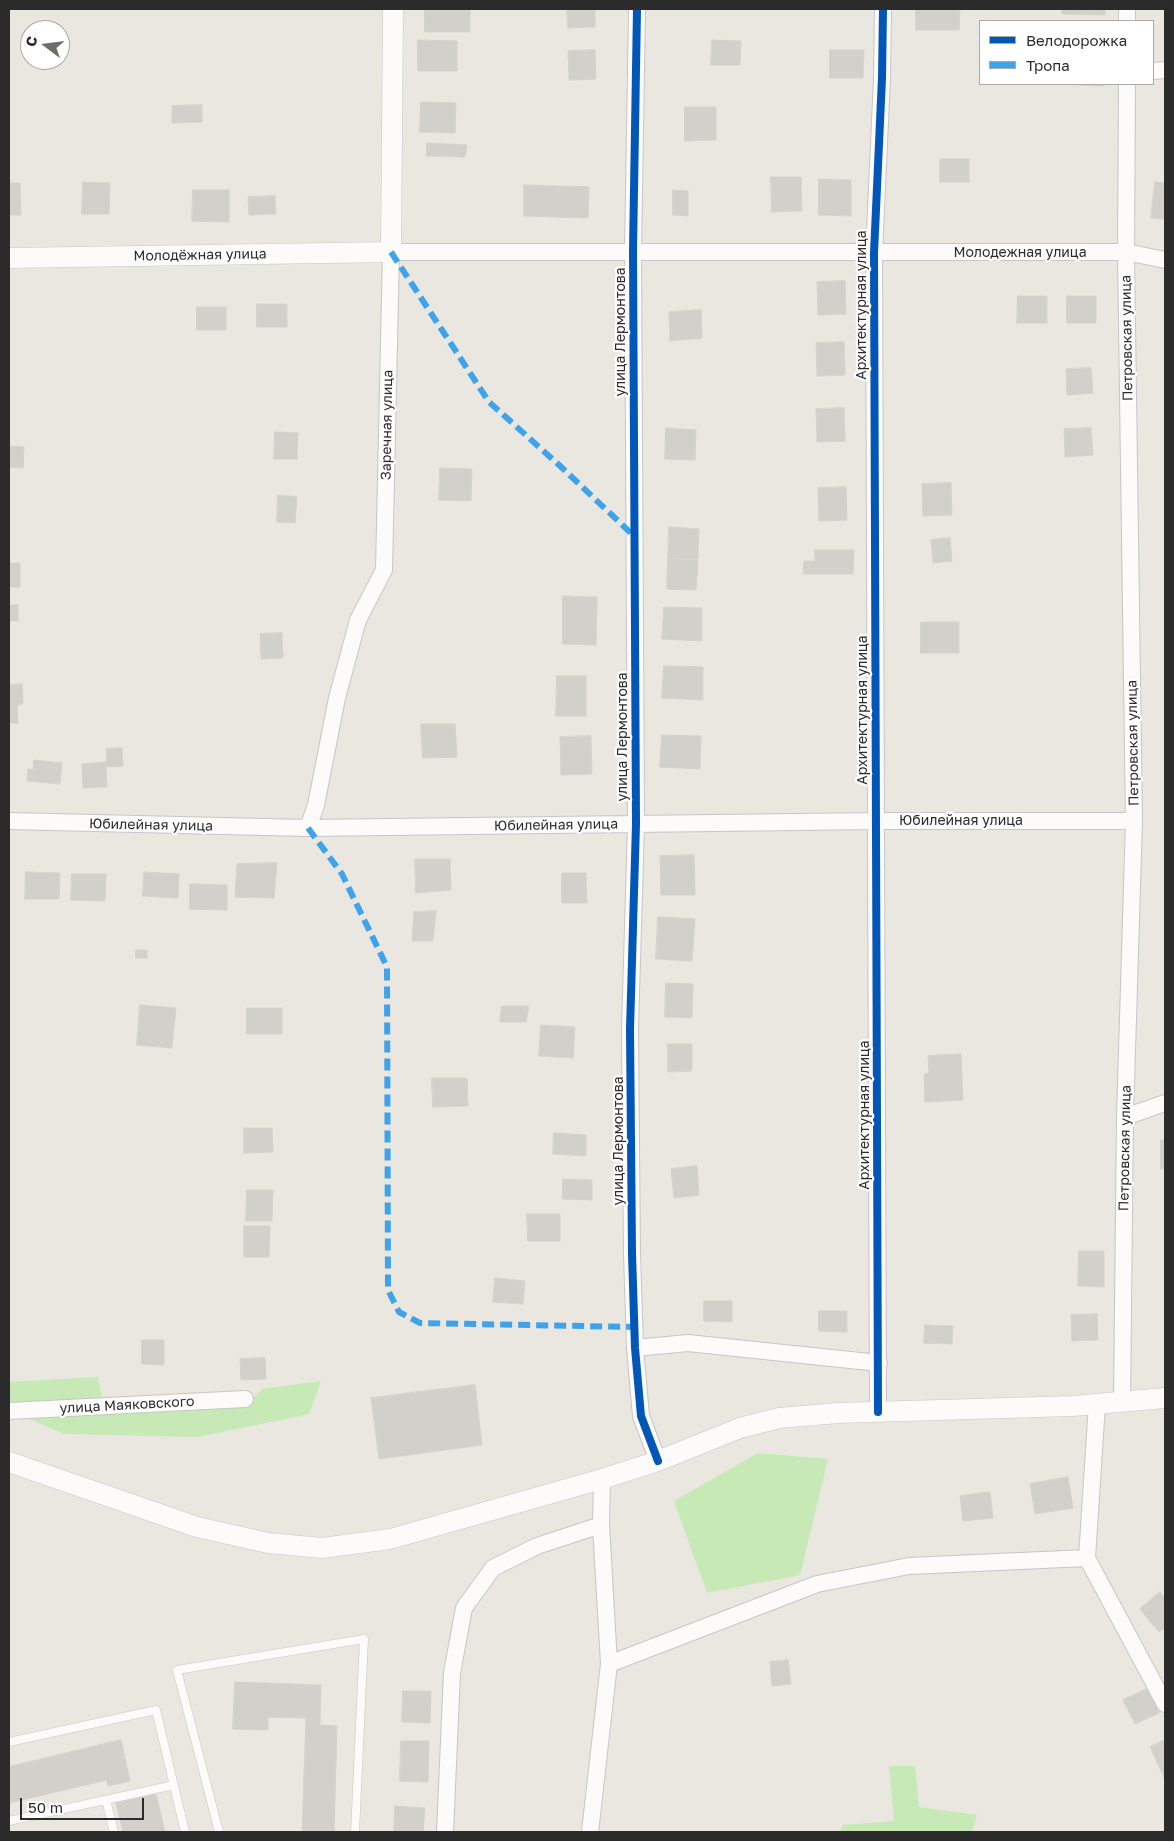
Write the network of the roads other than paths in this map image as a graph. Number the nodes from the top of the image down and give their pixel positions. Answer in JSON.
{"nodes":[{"id":1,"x":393,"y":9,"type":"edge"},
{"id":2,"x":637,"y":9,"type":"edge"},
{"id":3,"x":883,"y":9,"type":"edge"},
{"id":4,"x":1127,"y":85,"type":"edge"},
{"id":5,"x":633,"y":251,"type":"junction"},
{"id":6,"x":391,"y":252,"type":"junction"},
{"id":7,"x":1126,"y":252,"type":"junction"},
{"id":8,"x":874,"y":253,"type":"junction"},
{"id":9,"x":9,"y":258,"type":"edge"},
{"id":10,"x":1165,"y":260,"type":"edge"},
{"id":11,"x":876,"y":821,"type":"junction"},
{"id":12,"x":1134,"y":821,"type":"junction"},
{"id":13,"x":9,"y":822,"type":"edge"},
{"id":14,"x":636,"y":824,"type":"junction"},
{"id":15,"x":308,"y":828,"type":"junction"},
{"id":16,"x":1165,"y":1103,"type":"edge"},
{"id":17,"x":1125,"y":1117,"type":"junction"},
{"id":18,"x":635,"y":1348,"type":"junction"},
{"id":19,"x":879,"y":1363,"type":"junction"},
{"id":20,"x":1165,"y":1398,"type":"edge"},
{"id":21,"x":245,"y":1399,"type":"dead end"},
{"id":22,"x":1122,"y":1402,"type":"junction"},
{"id":23,"x":1096,"y":1404,"type":"junction"},
{"id":24,"x":9,"y":1411,"type":"edge"},
{"id":25,"x":878,"y":1412,"type":"junction"},
{"id":26,"x":658,"y":1461,"type":"junction"},
{"id":27,"x":9,"y":1462,"type":"edge"},
{"id":28,"x":602,"y":1479,"type":"junction"},
{"id":29,"x":601,"y":1526,"type":"junction"},
{"id":30,"x":1087,"y":1558,"type":"junction"},
{"id":31,"x":609,"y":1664,"type":"junction"},
{"id":32,"x":1165,"y":1704,"type":"edge"},
{"id":33,"x":9,"y":1742,"type":"edge"},
{"id":34,"x":174,"y":1785,"type":"junction"},
{"id":35,"x":106,"y":1800,"type":"junction"},
{"id":36,"x":9,"y":1821,"type":"edge"},
{"id":37,"x":114,"y":1832,"type":"edge"},
{"id":38,"x":185,"y":1832,"type":"edge"},
{"id":39,"x":219,"y":1832,"type":"edge"},
{"id":40,"x":356,"y":1832,"type":"edge"},
{"id":41,"x":445,"y":1832,"type":"edge"},
{"id":42,"x":590,"y":1832,"type":"edge"}],
"edges":[{"from":1,"to":6,"type":"street","name":"Заречная улица"},
{"from":2,"to":5,"type":"street","name":"улица Лермонтова"},
{"from":3,"to":8,"type":"street","name":"Архитектурная улица"},
{"from":4,"to":7,"type":"street","name":"Петровская улица"},
{"from":5,"to":6,"type":"street","name":"Молодежная улица"},
{"from":5,"to":8,"type":"street","name":"Молодежная улица"},
{"from":5,"to":14,"type":"street","name":"улица Лермонтова"},
{"from":6,"to":9,"type":"street","name":"Молодёжная улица"},
{"from":6,"to":15,"type":"street","name":"Заречная улица"},
{"from":7,"to":8,"type":"street","name":"Молодежная улица"},
{"from":7,"to":10,"type":"street","name":"Молодежная улица"},
{"from":7,"to":12,"type":"street","name":"Петровская улица"},
{"from":8,"to":11,"type":"street","name":"Архитектурная улица"},
{"from":11,"to":12,"type":"street","name":"Юбилейная улица"},
{"from":11,"to":14,"type":"street","name":"Юбилейная улица"},
{"from":11,"to":19,"type":"street","name":"Архитектурная улица"},
{"from":12,"to":17,"type":"street","name":"Петровская улица"},
{"from":13,"to":15,"type":"street","name":"Юбилейная улица"},
{"from":14,"to":15,"type":"street","name":"Юбилейная улица"},
{"from":14,"to":18,"type":"street","name":"улица Лермонтова"},
{"from":16,"to":17,"type":"street"},
{"from":17,"to":22,"type":"street","name":"Петровская улица"},
{"from":18,"to":19,"type":"street"},
{"from":18,"to":26,"type":"street","name":"улица Лермонтова"},
{"from":19,"to":25,"type":"street","name":"Архитектурная улица"},
{"from":20,"to":22,"type":"street"},
{"from":21,"to":24,"type":"street","name":"улица Маяковского"},
{"from":22,"to":23,"type":"street"},
{"from":23,"to":25,"type":"street"},
{"from":23,"to":30,"type":"street"},
{"from":25,"to":26,"type":"street"},
{"from":26,"to":28,"type":"street"},
{"from":27,"to":28,"type":"street"},
{"from":28,"to":29,"type":"street"},
{"from":29,"to":31,"type":"street"},
{"from":29,"to":41,"type":"street"},
{"from":30,"to":31,"type":"street"},
{"from":30,"to":32,"type":"street"},
{"from":31,"to":42,"type":"street"},
{"from":33,"to":34,"type":"lane"},
{"from":34,"to":35,"type":"lane"},
{"from":34,"to":38,"type":"lane"},
{"from":35,"to":36,"type":"lane"},
{"from":35,"to":37,"type":"lane"},
{"from":39,"to":40,"type":"lane"}]}
